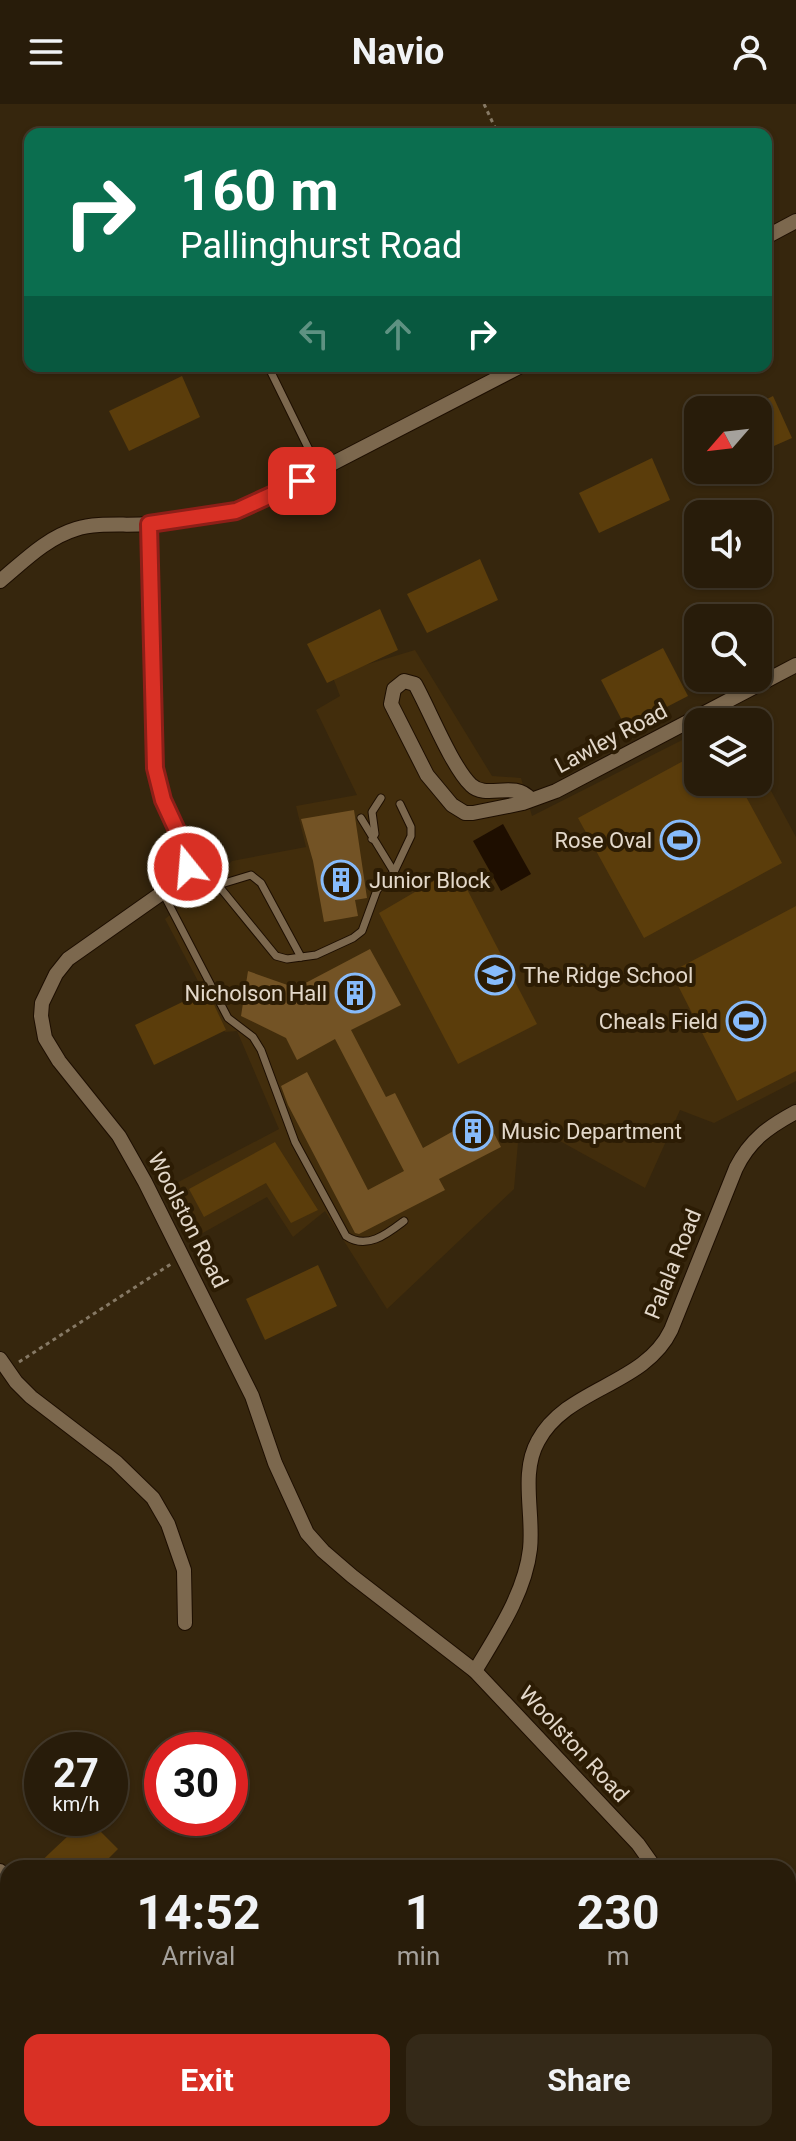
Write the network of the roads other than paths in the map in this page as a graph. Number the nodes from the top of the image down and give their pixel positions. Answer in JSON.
{"nodes":[{"id":1,"x":796,"y":221,"type":"edge"},
{"id":2,"x":772,"y":234,"type":"edge"},
{"id":3,"x":271,"y":372,"type":"edge"},
{"id":4,"x":510,"y":372,"type":"edge"},
{"id":5,"x":320,"y":472,"type":"junction"},
{"id":6,"x":149,"y":524,"type":"junction"},
{"id":7,"x":0,"y":581,"type":"edge"},
{"id":8,"x":796,"y":665,"type":"edge"},
{"id":9,"x":381,"y":798,"type":"dead end"},
{"id":10,"x":530,"y":799,"type":"junction"},
{"id":11,"x":400,"y":804,"type":"dead end"},
{"id":12,"x":361,"y":818,"type":"dead end"},
{"id":13,"x":372,"y":839,"type":"junction"},
{"id":14,"x":188,"y":867,"type":"junction"},
{"id":15,"x":394,"y":872,"type":"junction"},
{"id":16,"x":218,"y":885,"type":"junction"},
{"id":17,"x":163,"y":893,"type":"junction"},
{"id":18,"x":301,"y":957,"type":"junction"},
{"id":19,"x":796,"y":1112,"type":"edge"},
{"id":20,"x":404,"y":1221,"type":"dead end"},
{"id":21,"x":4,"y":1364,"type":"edge"},
{"id":22,"x":185,"y":1623,"type":"dead end"},
{"id":23,"x":475,"y":1671,"type":"junction"},
{"id":24,"x":649,"y":1860,"type":"edge"}],
"edges":[{"from":1,"to":2,"type":"street"},
{"from":3,"to":5,"type":"lane"},
{"from":4,"to":5,"type":"street"},
{"from":5,"to":6,"type":"street"},
{"from":6,"to":7,"type":"street"},
{"from":6,"to":14,"type":"street"},
{"from":8,"to":10,"type":"street","name":"Lawley Road"},
{"from":9,"to":13,"type":"lane"},
{"from":10,"to":10,"type":"street","name":"Lawley Road"},
{"from":11,"to":15,"type":"lane"},
{"from":12,"to":13,"type":"lane"},
{"from":13,"to":15,"type":"lane"},
{"from":14,"to":16,"type":"lane"},
{"from":14,"to":17,"type":"street","name":"Woolston Road"},
{"from":15,"to":18,"type":"lane"},
{"from":16,"to":18,"type":"lane"},
{"from":16,"to":18,"type":"lane"},
{"from":17,"to":20,"type":"lane"},
{"from":17,"to":23,"type":"street","name":"Woolston Road"},
{"from":19,"to":23,"type":"street","name":"Palala Road"},
{"from":21,"to":22,"type":"street"},
{"from":23,"to":24,"type":"street","name":"Woolston Road"}]}
